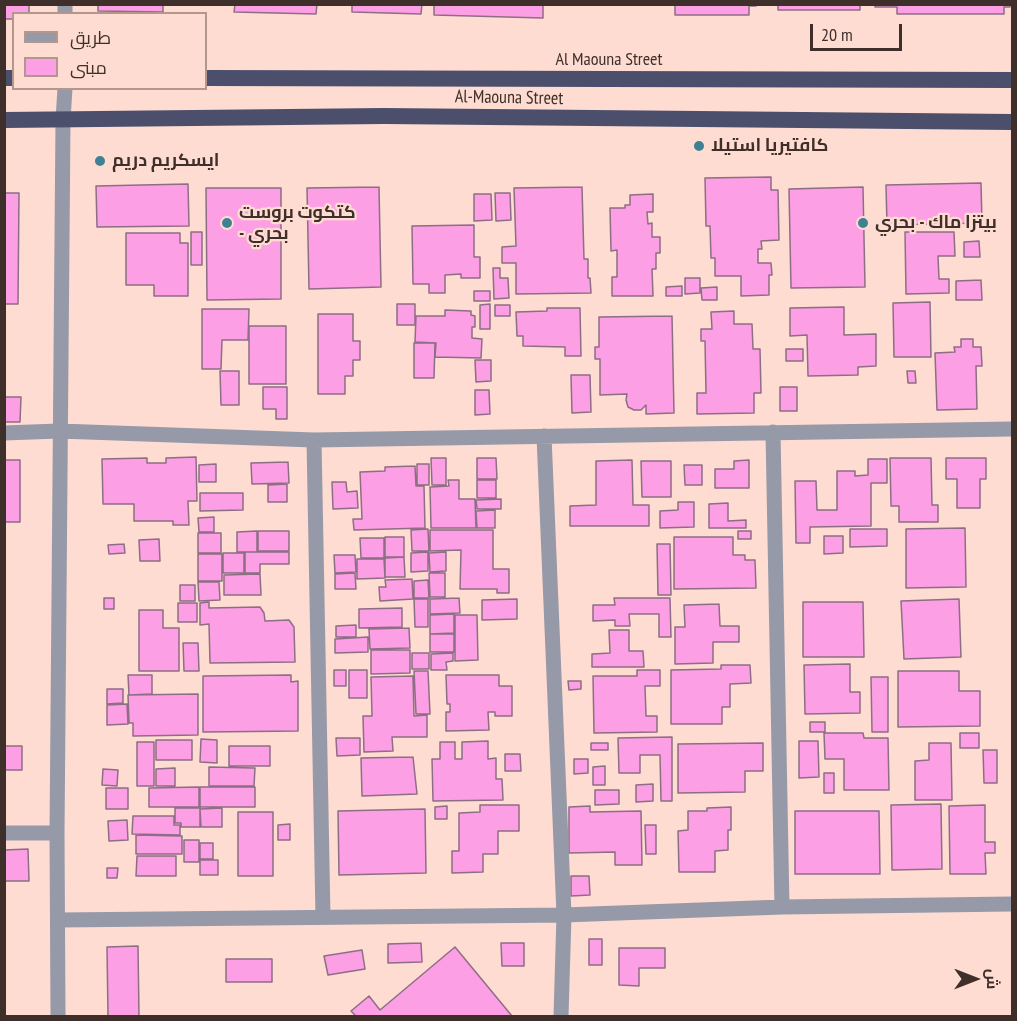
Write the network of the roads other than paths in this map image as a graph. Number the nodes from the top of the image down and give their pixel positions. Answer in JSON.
{"nodes":[{"id":1,"x":207,"y":78,"type":"edge"},
{"id":2,"x":1012,"y":80,"type":"edge"},
{"id":3,"x":65,"y":90,"type":"edge"},
{"id":4,"x":4,"y":120,"type":"edge"},
{"id":5,"x":63,"y":120,"type":"junction"},
{"id":6,"x":1012,"y":122,"type":"edge"},
{"id":7,"x":1012,"y":429,"type":"edge"},
{"id":8,"x":59,"y":431,"type":"junction"},
{"id":9,"x":773,"y":432,"type":"junction"},
{"id":10,"x":4,"y":433,"type":"edge"},
{"id":11,"x":544,"y":436,"type":"junction"},
{"id":12,"x":314,"y":440,"type":"junction"},
{"id":13,"x":4,"y":833,"type":"edge"},
{"id":14,"x":57,"y":833,"type":"junction"},
{"id":15,"x":1012,"y":904,"type":"edge"},
{"id":16,"x":782,"y":907,"type":"junction"},
{"id":17,"x":564,"y":915,"type":"junction"},
{"id":18,"x":323,"y":917,"type":"junction"},
{"id":19,"x":58,"y":920,"type":"junction"},
{"id":20,"x":58,"y":1017,"type":"edge"},
{"id":21,"x":561,"y":1017,"type":"edge"}],
"edges":[{"from":1,"to":2,"type":"highway","name":"Al Maouna Street"},
{"from":3,"to":5,"type":"street"},
{"from":4,"to":5,"type":"highway","name":"Al-Maouna Street"},
{"from":5,"to":6,"type":"highway","name":"Al-Maouna Street"},
{"from":5,"to":8,"type":"street"},
{"from":7,"to":9,"type":"street"},
{"from":8,"to":10,"type":"street"},
{"from":8,"to":12,"type":"street"},
{"from":8,"to":14,"type":"street"},
{"from":9,"to":11,"type":"street"},
{"from":9,"to":16,"type":"street"},
{"from":11,"to":12,"type":"street"},
{"from":11,"to":17,"type":"street"},
{"from":12,"to":18,"type":"street"},
{"from":13,"to":14,"type":"street"},
{"from":14,"to":19,"type":"street"},
{"from":15,"to":16,"type":"street"},
{"from":16,"to":17,"type":"street"},
{"from":17,"to":18,"type":"street"},
{"from":17,"to":21,"type":"street"},
{"from":18,"to":19,"type":"street"},
{"from":19,"to":20,"type":"street"}]}
